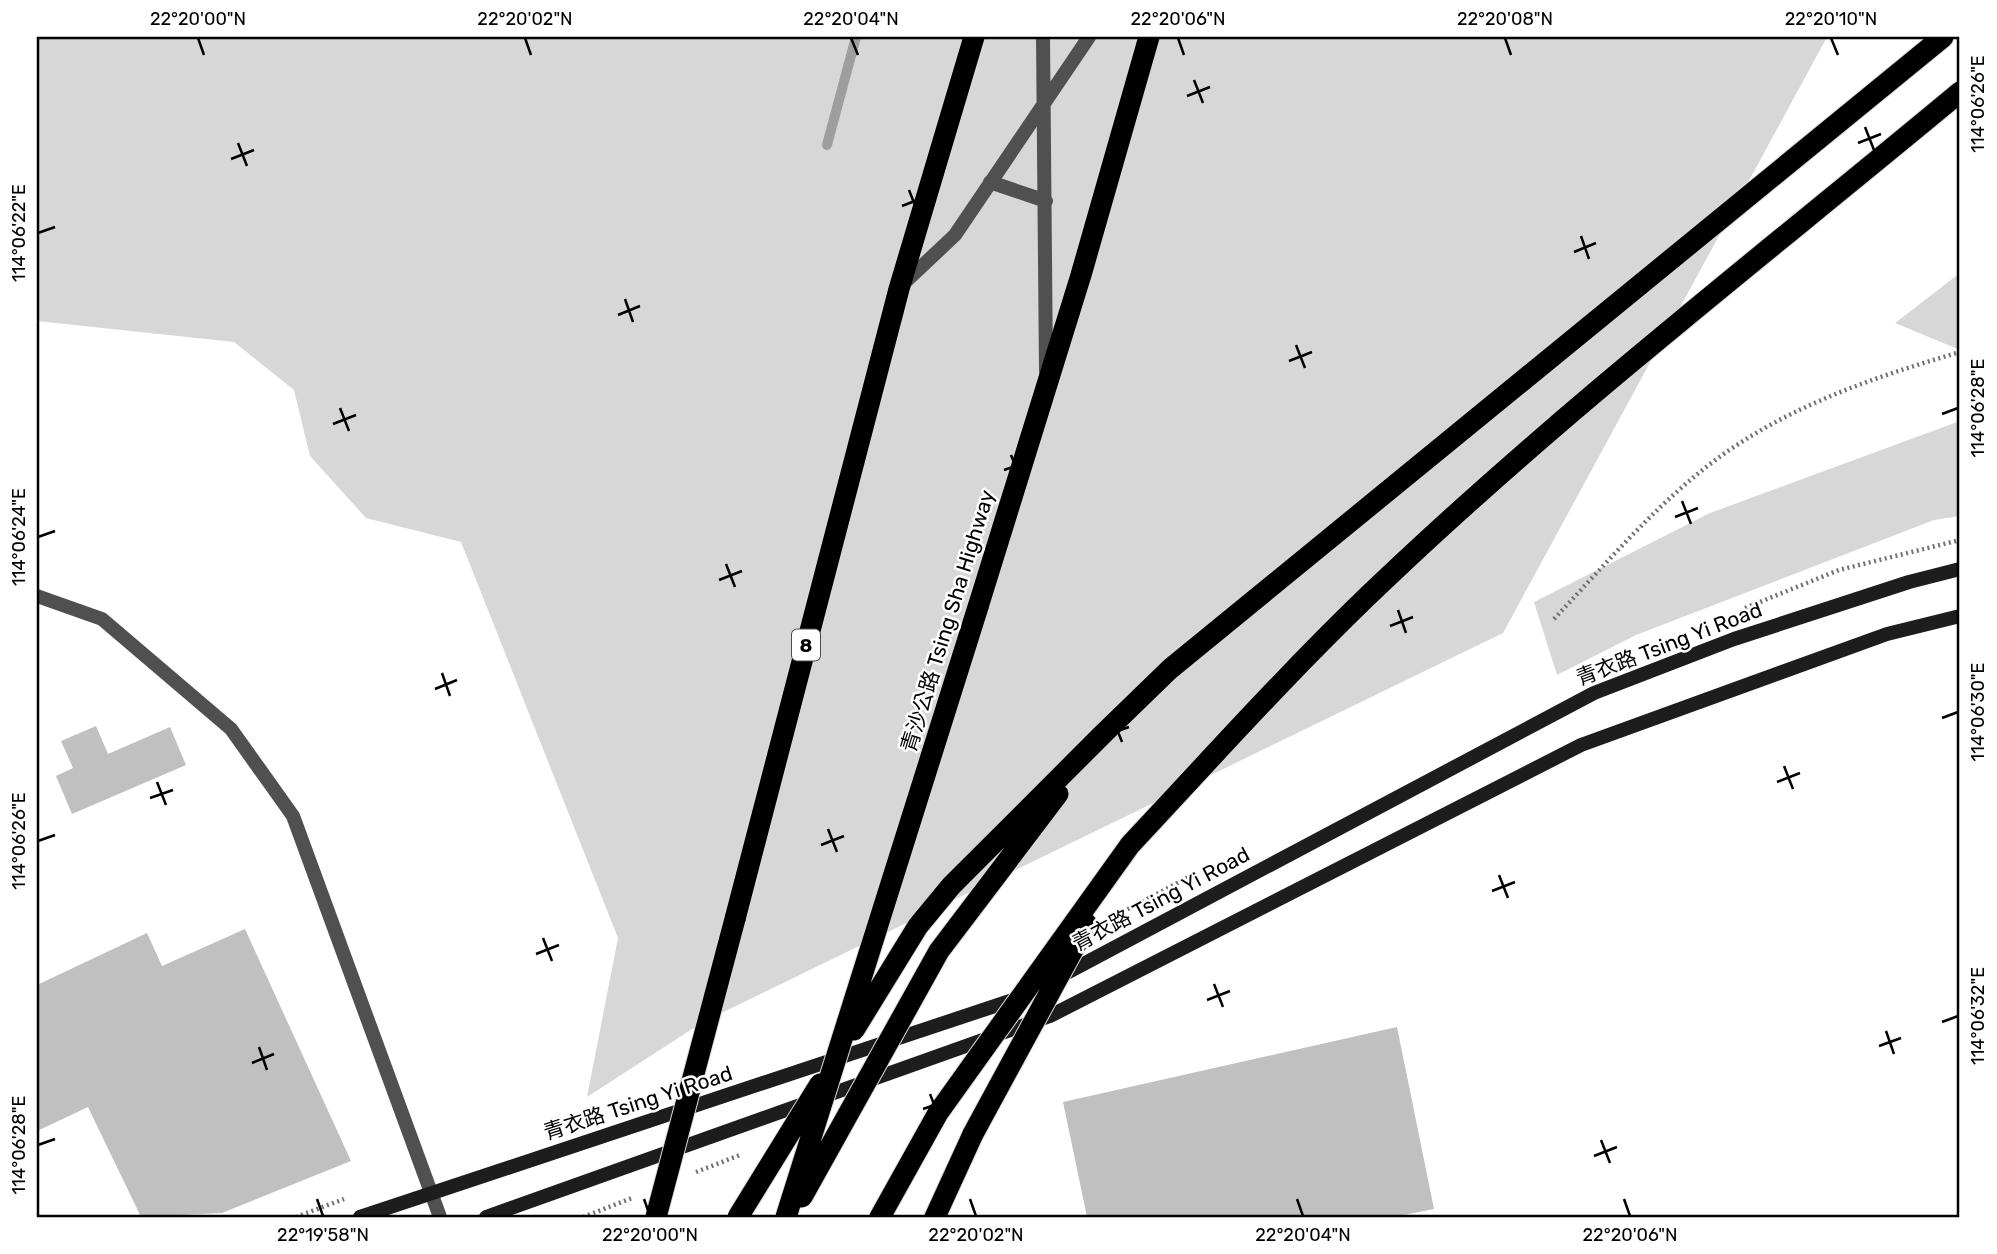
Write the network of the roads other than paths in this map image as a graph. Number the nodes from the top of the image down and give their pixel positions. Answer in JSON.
{"nodes":[{"id":1,"x":974,"y":37,"type":"edge"},
{"id":2,"x":1043,"y":37,"type":"edge"},
{"id":3,"x":1089,"y":37,"type":"edge"},
{"id":4,"x":1149,"y":37,"type":"edge"},
{"id":5,"x":1943,"y":37,"type":"edge"},
{"id":6,"x":1960,"y":92,"type":"edge"},
{"id":7,"x":1046,"y":98,"type":"junction"},
{"id":8,"x":990,"y":182,"type":"junction"},
{"id":9,"x":1046,"y":201,"type":"junction"},
{"id":10,"x":899,"y":289,"type":"junction"},
{"id":11,"x":1045,"y":393,"type":"junction"},
{"id":12,"x":1960,"y":569,"type":"edge"},
{"id":13,"x":37,"y":596,"type":"edge"},
{"id":14,"x":1960,"y":616,"type":"edge"},
{"id":15,"x":1104,"y":733,"type":"junction"},
{"id":16,"x":1130,"y":845,"type":"junction"},
{"id":17,"x":430,"y":1193,"type":"junction"},
{"id":18,"x":360,"y":1217,"type":"edge"},
{"id":19,"x":440,"y":1217,"type":"edge"},
{"id":20,"x":486,"y":1217,"type":"edge"},
{"id":21,"x":656,"y":1217,"type":"edge"},
{"id":22,"x":738,"y":1217,"type":"edge"},
{"id":23,"x":789,"y":1217,"type":"edge"},
{"id":24,"x":880,"y":1217,"type":"edge"},
{"id":25,"x":935,"y":1217,"type":"edge"}],
"edges":[{"from":1,"to":10,"type":"highway","number":"8"},
{"from":2,"to":7,"type":"lane"},
{"from":3,"to":7,"type":"lane"},
{"from":4,"to":11,"type":"highway","name":"青沙公路 Tsing Sha Highway"},
{"from":5,"to":15,"type":"highway"},
{"from":6,"to":16,"type":"highway"},
{"from":7,"to":8,"type":"lane"},
{"from":7,"to":9,"type":"lane"},
{"from":8,"to":9,"type":"lane"},
{"from":8,"to":10,"type":"lane"},
{"from":9,"to":11,"type":"lane"},
{"from":10,"to":21,"type":"highway","number":"8","bridge":true},
{"from":11,"to":23,"type":"highway","name":"青沙公路 Tsing Sha Highway","bridge":true},
{"from":12,"to":17,"type":"main road","name":"青衣路 Tsing Yi Road"},
{"from":13,"to":17,"type":"lane"},
{"from":14,"to":20,"type":"main road"},
{"from":15,"to":22,"type":"highway","bridge":true},
{"from":15,"to":23,"type":"highway","bridge":true},
{"from":16,"to":24,"type":"highway","bridge":true},
{"from":16,"to":25,"type":"highway","bridge":true},
{"from":17,"to":18,"type":"main road","name":"青衣路 Tsing Yi Road"},
{"from":17,"to":19,"type":"lane"}]}
